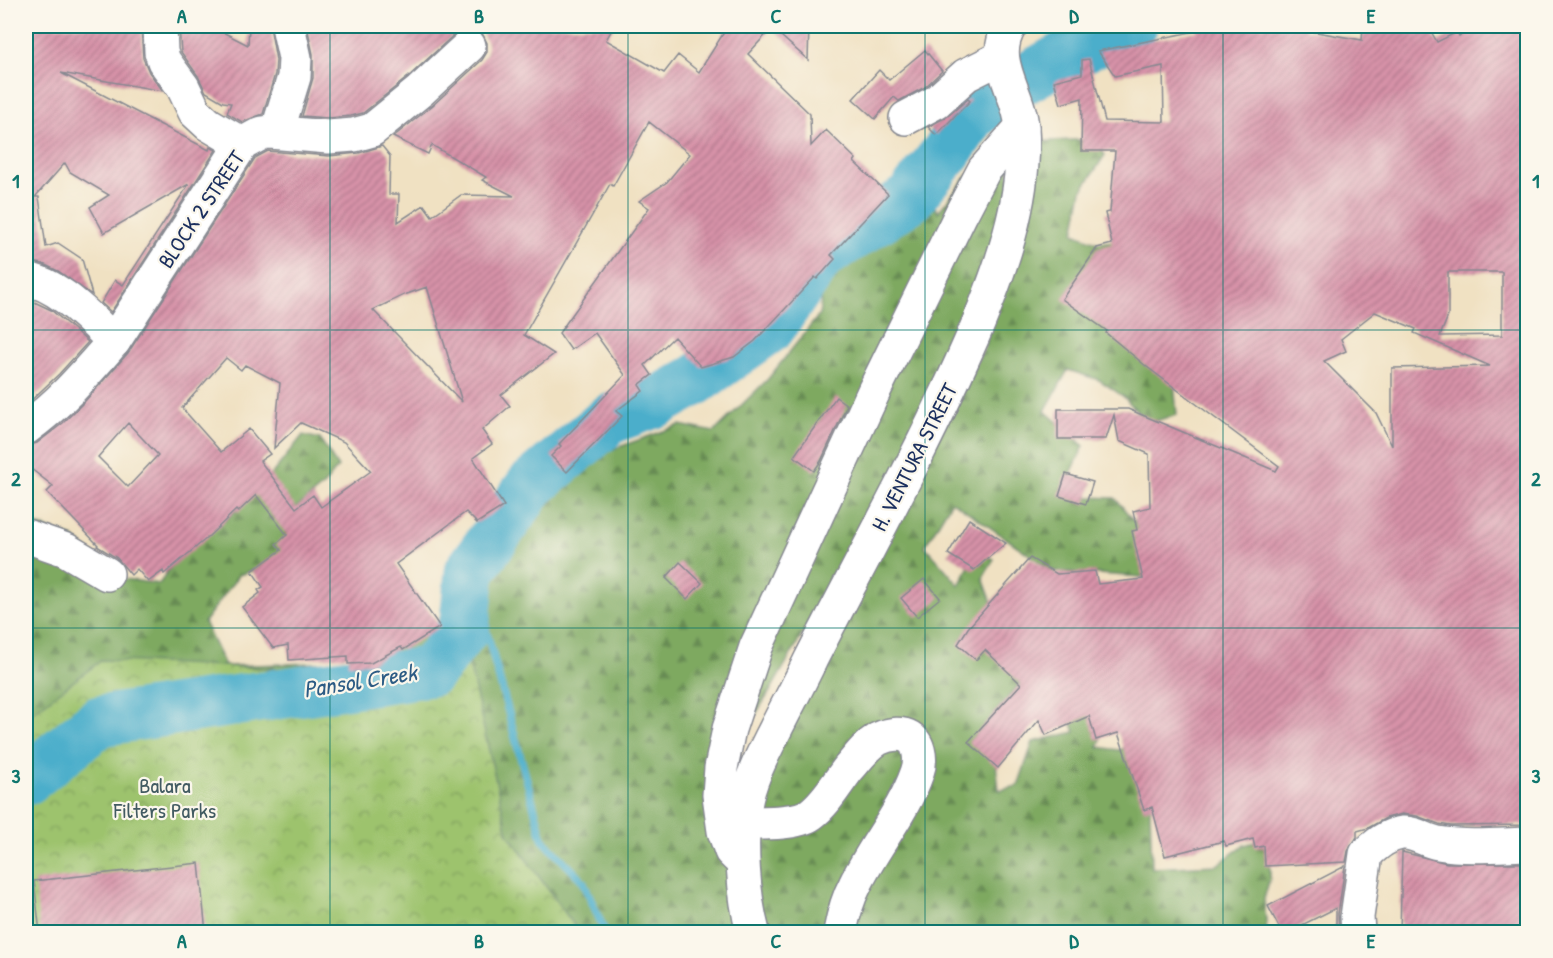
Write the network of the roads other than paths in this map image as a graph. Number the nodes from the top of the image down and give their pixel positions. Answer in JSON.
{"nodes":[{"id":1,"x":160,"y":26,"type":"edge"},
{"id":2,"x":288,"y":26,"type":"edge"},
{"id":3,"x":1010,"y":26,"type":"edge"},
{"id":4,"x":469,"y":46,"type":"dead end"},
{"id":5,"x":1003,"y":66,"type":"junction"},
{"id":6,"x":906,"y":118,"type":"dead end"},
{"id":7,"x":1021,"y":118,"type":"junction"},
{"id":8,"x":277,"y":132,"type":"junction"},
{"id":9,"x":243,"y":144,"type":"junction"},
{"id":10,"x":26,"y":279,"type":"edge"},
{"id":11,"x":114,"y":341,"type":"junction"},
{"id":12,"x":26,"y":428,"type":"edge"},
{"id":13,"x":26,"y":536,"type":"edge"},
{"id":14,"x":107,"y":574,"type":"dead end"},
{"id":15,"x":744,"y":823,"type":"junction"},
{"id":16,"x":1527,"y":844,"type":"edge"},
{"id":17,"x":744,"y":864,"type":"junction"},
{"id":18,"x":753,"y":933,"type":"edge"},
{"id":19,"x":840,"y":933,"type":"edge"},
{"id":20,"x":1358,"y":933,"type":"edge"}],
"edges":[{"from":1,"to":9,"type":"street"},
{"from":2,"to":8,"type":"street"},
{"from":3,"to":5,"type":"street"},
{"from":4,"to":8,"type":"street","name":"BLOCK 2 STREET"},
{"from":5,"to":6,"type":"street"},
{"from":5,"to":7,"type":"street","name":"H. VENTURA STREET"},
{"from":7,"to":15,"type":"street","name":"H. VENTURA STREET"},
{"from":7,"to":17,"type":"street"},
{"from":8,"to":9,"type":"street","name":"BLOCK 2 STREET"},
{"from":9,"to":11,"type":"street","name":"BLOCK 2 STREET"},
{"from":10,"to":11,"type":"street"},
{"from":11,"to":12,"type":"street","name":"BLOCK 2 STREET"},
{"from":13,"to":14,"type":"street"},
{"from":15,"to":17,"type":"street","name":"H. VENTURA STREET"},
{"from":15,"to":19,"type":"street"},
{"from":16,"to":20,"type":"street"},
{"from":17,"to":18,"type":"street","name":"H. VENTURA STREET"}]}
